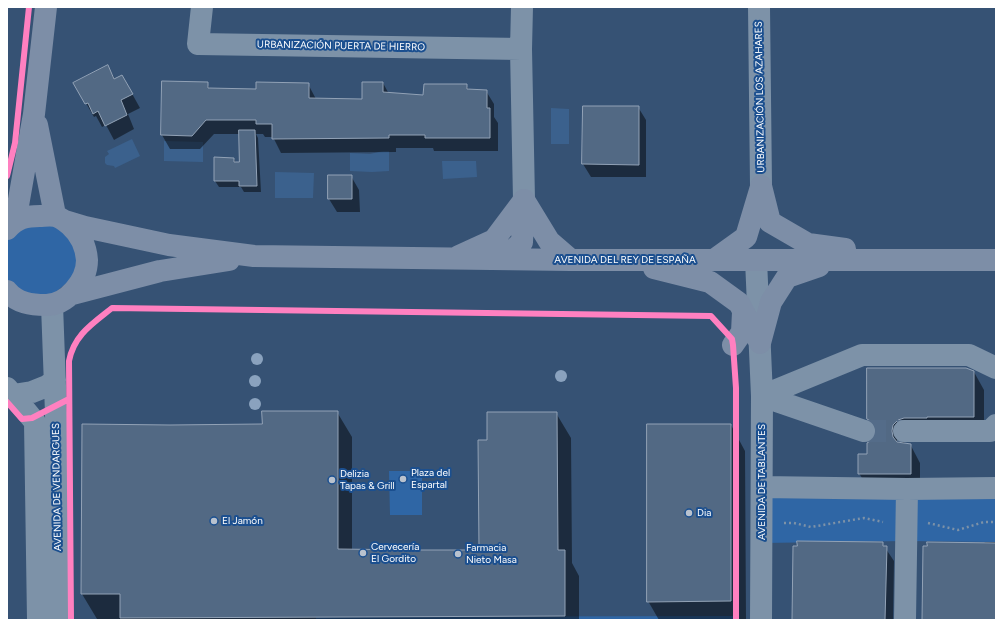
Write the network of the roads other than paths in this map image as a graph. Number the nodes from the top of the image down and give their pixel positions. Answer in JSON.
{"nodes":[{"id":1,"x":46,"y":7,"type":"edge"},
{"id":2,"x":202,"y":7,"type":"edge"},
{"id":3,"x":522,"y":7,"type":"edge"},
{"id":4,"x":759,"y":7,"type":"edge"},
{"id":5,"x":521,"y":49,"type":"junction"},
{"id":6,"x":34,"y":114,"type":"junction"},
{"id":7,"x":761,"y":186,"type":"junction"},
{"id":8,"x":524,"y":200,"type":"junction"},
{"id":9,"x":60,"y":218,"type":"junction"},
{"id":10,"x":10,"y":226,"type":"edge"},
{"id":11,"x":254,"y":256,"type":"junction"},
{"id":12,"x":454,"y":259,"type":"junction"},
{"id":13,"x":503,"y":259,"type":"junction"},
{"id":14,"x":577,"y":260,"type":"junction"},
{"id":15,"x":714,"y":260,"type":"junction"},
{"id":16,"x":756,"y":260,"type":"junction"},
{"id":17,"x":838,"y":260,"type":"junction"},
{"id":18,"x":922,"y":260,"type":"junction"},
{"id":19,"x":996,"y":260,"type":"edge"},
{"id":20,"x":72,"y":294,"type":"junction"},
{"id":21,"x":8,"y":296,"type":"edge"},
{"id":22,"x":52,"y":305,"type":"junction"},
{"id":23,"x":743,"y":312,"type":"junction"},
{"id":24,"x":760,"y":344,"type":"junction"},
{"id":25,"x":733,"y":345,"type":"dead end"},
{"id":26,"x":996,"y":368,"type":"edge"},
{"id":27,"x":55,"y":380,"type":"junction"},
{"id":28,"x":9,"y":393,"type":"edge"},
{"id":29,"x":762,"y":396,"type":"junction"},
{"id":30,"x":996,"y":425,"type":"edge"},
{"id":31,"x":864,"y":431,"type":"tunnel mouth"},
{"id":32,"x":904,"y":431,"type":"tunnel mouth"},
{"id":33,"x":762,"y":487,"type":"junction"},
{"id":34,"x":907,"y":488,"type":"junction"},
{"id":35,"x":996,"y":488,"type":"edge"},
{"id":36,"x":38,"y":620,"type":"edge"},
{"id":37,"x":58,"y":620,"type":"edge"},
{"id":38,"x":760,"y":620,"type":"edge"},
{"id":39,"x":905,"y":620,"type":"edge"}],
"edges":[{"from":1,"to":6,"type":"main road"},
{"from":2,"to":5,"type":"street","name":"URBANIZACIÓN PUERTA DE HIERRO"},
{"from":3,"to":5,"type":"street"},
{"from":4,"to":7,"type":"street","name":"URBANIZACIÓN LOS AZAHARES"},
{"from":5,"to":8,"type":"street"},
{"from":6,"to":9,"type":"main road"},
{"from":6,"to":10,"type":"main road"},
{"from":7,"to":15,"type":"main road"},
{"from":7,"to":18,"type":"main road"},
{"from":8,"to":12,"type":"main road"},
{"from":8,"to":13,"type":"main road"},
{"from":8,"to":14,"type":"main road"},
{"from":9,"to":10,"type":"main road","name":"AVENIDA DEL REY DE ESPAÑA"},
{"from":9,"to":11,"type":"main road","name":"AVENIDA DEL REY DE ESPAÑA"},
{"from":9,"to":20,"type":"main road"},
{"from":11,"to":12,"type":"main road","name":"AVENIDA DEL REY DE ESPAÑA"},
{"from":11,"to":20,"type":"main road","name":"AVENIDA DEL REY DE ESPAÑA"},
{"from":12,"to":13,"type":"main road","name":"AVENIDA DEL REY DE ESPAÑA"},
{"from":13,"to":14,"type":"main road","name":"AVENIDA DEL REY DE ESPAÑA"},
{"from":14,"to":15,"type":"main road","name":"AVENIDA DEL REY DE ESPAÑA"},
{"from":14,"to":23,"type":"main road"},
{"from":15,"to":16,"type":"main road","name":"AVENIDA DEL REY DE ESPAÑA"},
{"from":16,"to":17,"type":"main road","name":"AVENIDA DEL REY DE ESPAÑA"},
{"from":16,"to":24,"type":"street","name":"AVENIDA DE TABLANTES"},
{"from":17,"to":18,"type":"main road","name":"AVENIDA DEL REY DE ESPAÑA"},
{"from":17,"to":24,"type":"main road"},
{"from":18,"to":19,"type":"main road","name":"AVENIDA DEL REY DE ESPAÑA"},
{"from":20,"to":22,"type":"main road"},
{"from":21,"to":22,"type":"main road"},
{"from":22,"to":27,"type":"street","name":"AVENIDA DE VENDARGUES"},
{"from":23,"to":24,"type":"main road"},
{"from":23,"to":25,"type":"main road"},
{"from":24,"to":29,"type":"street","name":"AVENIDA DE TABLANTES"},
{"from":26,"to":29,"type":"street"},
{"from":27,"to":28,"type":"street"},
{"from":27,"to":37,"type":"street","name":"AVENIDA DE VENDARGUES"},
{"from":28,"to":36,"type":"street","name":"AVENIDA DE VENDARGUES"},
{"from":29,"to":31,"type":"street"},
{"from":29,"to":33,"type":"street","name":"AVENIDA DE TABLANTES"},
{"from":30,"to":32,"type":"street"},
{"from":33,"to":34,"type":"street"},
{"from":33,"to":38,"type":"street","name":"AVENIDA DE TABLANTES"},
{"from":34,"to":35,"type":"street"},
{"from":34,"to":39,"type":"street"}]}
